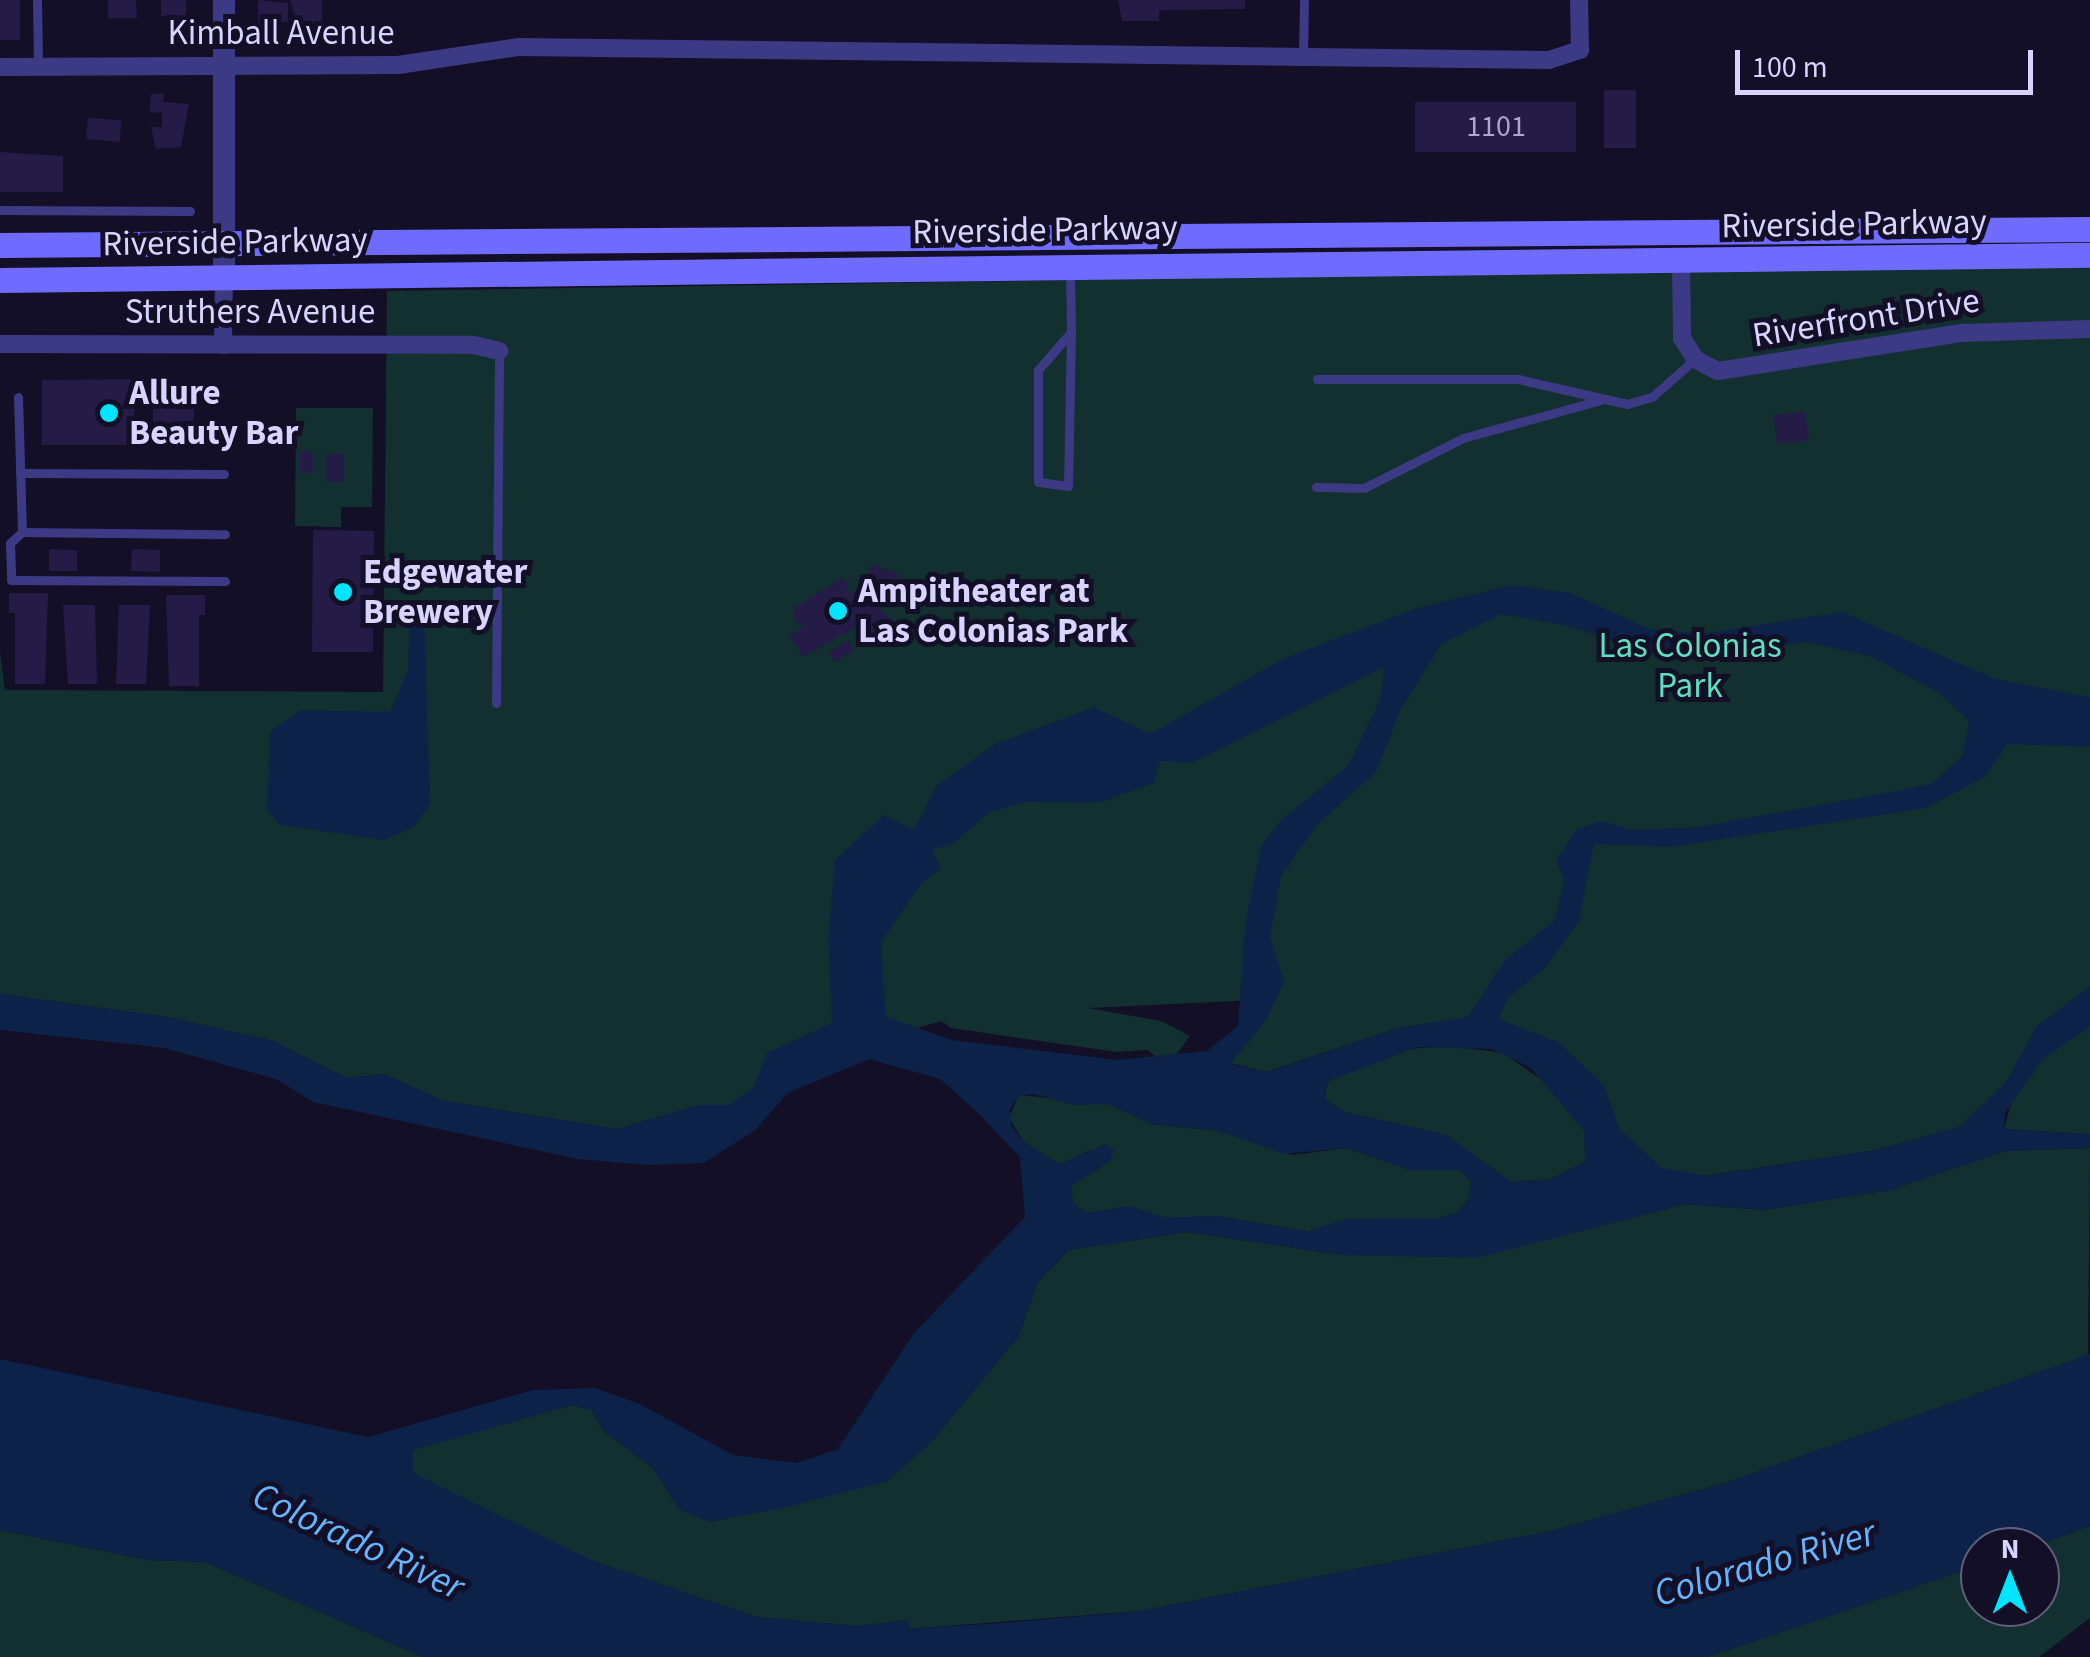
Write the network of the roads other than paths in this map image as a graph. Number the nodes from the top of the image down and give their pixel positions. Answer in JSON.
{"nodes":[{"id":1,"x":37,"y":0,"type":"edge"},
{"id":2,"x":224,"y":0,"type":"edge"},
{"id":3,"x":1304,"y":0,"type":"edge"},
{"id":4,"x":1579,"y":0,"type":"edge"},
{"id":5,"x":1303,"y":57,"type":"junction"},
{"id":6,"x":224,"y":65,"type":"junction"},
{"id":7,"x":0,"y":66,"type":"edge"},
{"id":8,"x":38,"y":67,"type":"junction"},
{"id":9,"x":0,"y":210,"type":"edge"},
{"id":10,"x":190,"y":212,"type":"dead end"},
{"id":11,"x":2090,"y":228,"type":"edge"},
{"id":12,"x":224,"y":242,"type":"junction"},
{"id":13,"x":0,"y":245,"type":"edge"},
{"id":14,"x":2090,"y":255,"type":"edge"},
{"id":15,"x":1681,"y":262,"type":"junction"},
{"id":16,"x":1070,"y":265,"type":"junction"},
{"id":17,"x":224,"y":277,"type":"junction"},
{"id":18,"x":0,"y":280,"type":"edge"},
{"id":19,"x":2090,"y":329,"type":"edge"},
{"id":20,"x":1071,"y":332,"type":"junction"},
{"id":21,"x":0,"y":344,"type":"edge"},
{"id":22,"x":223,"y":344,"type":"junction"},
{"id":23,"x":499,"y":350,"type":"joint"},
{"id":24,"x":1696,"y":359,"type":"junction"},
{"id":25,"x":1316,"y":379,"type":"dead end"},
{"id":26,"x":18,"y":398,"type":"dead end"},
{"id":27,"x":1604,"y":400,"type":"junction"},
{"id":28,"x":20,"y":473,"type":"junction"},
{"id":29,"x":224,"y":474,"type":"dead end"},
{"id":30,"x":1316,"y":487,"type":"dead end"},
{"id":31,"x":22,"y":532,"type":"junction"},
{"id":32,"x":225,"y":534,"type":"dead end"},
{"id":33,"x":225,"y":581,"type":"dead end"},
{"id":34,"x":496,"y":702,"type":"dead end"}],
"edges":[{"from":1,"to":8,"type":"lane"},
{"from":2,"to":6,"type":"street"},
{"from":3,"to":5,"type":"lane"},
{"from":4,"to":5,"type":"street","name":"Kimball Avenue"},
{"from":5,"to":6,"type":"street","name":"Kimball Avenue"},
{"from":6,"to":8,"type":"street","name":"Kimball Avenue"},
{"from":6,"to":12,"type":"street"},
{"from":7,"to":8,"type":"street","name":"Kimball Avenue"},
{"from":9,"to":10,"type":"lane"},
{"from":11,"to":12,"type":"main road","name":"Riverside Parkway"},
{"from":12,"to":13,"type":"main road","name":"Riverside Parkway"},
{"from":12,"to":17,"type":"street"},
{"from":14,"to":15,"type":"main road","name":"Riverside Parkway"},
{"from":15,"to":16,"type":"main road","name":"Riverside Parkway"},
{"from":15,"to":24,"type":"street"},
{"from":16,"to":17,"type":"main road","name":"Riverside Parkway"},
{"from":16,"to":20,"type":"lane"},
{"from":17,"to":18,"type":"main road","name":"Riverside Parkway"},
{"from":17,"to":22,"type":"street"},
{"from":19,"to":24,"type":"street","name":"Riverfront Drive"},
{"from":20,"to":20,"type":"lane"},
{"from":21,"to":22,"type":"street","name":"Struthers Avenue"},
{"from":22,"to":23,"type":"street","name":"Struthers Avenue"},
{"from":23,"to":34,"type":"lane"},
{"from":24,"to":27,"type":"lane"},
{"from":25,"to":27,"type":"lane"},
{"from":26,"to":28,"type":"lane"},
{"from":27,"to":30,"type":"lane"},
{"from":28,"to":29,"type":"lane"},
{"from":28,"to":31,"type":"lane"},
{"from":31,"to":32,"type":"lane"},
{"from":31,"to":33,"type":"lane"}]}
